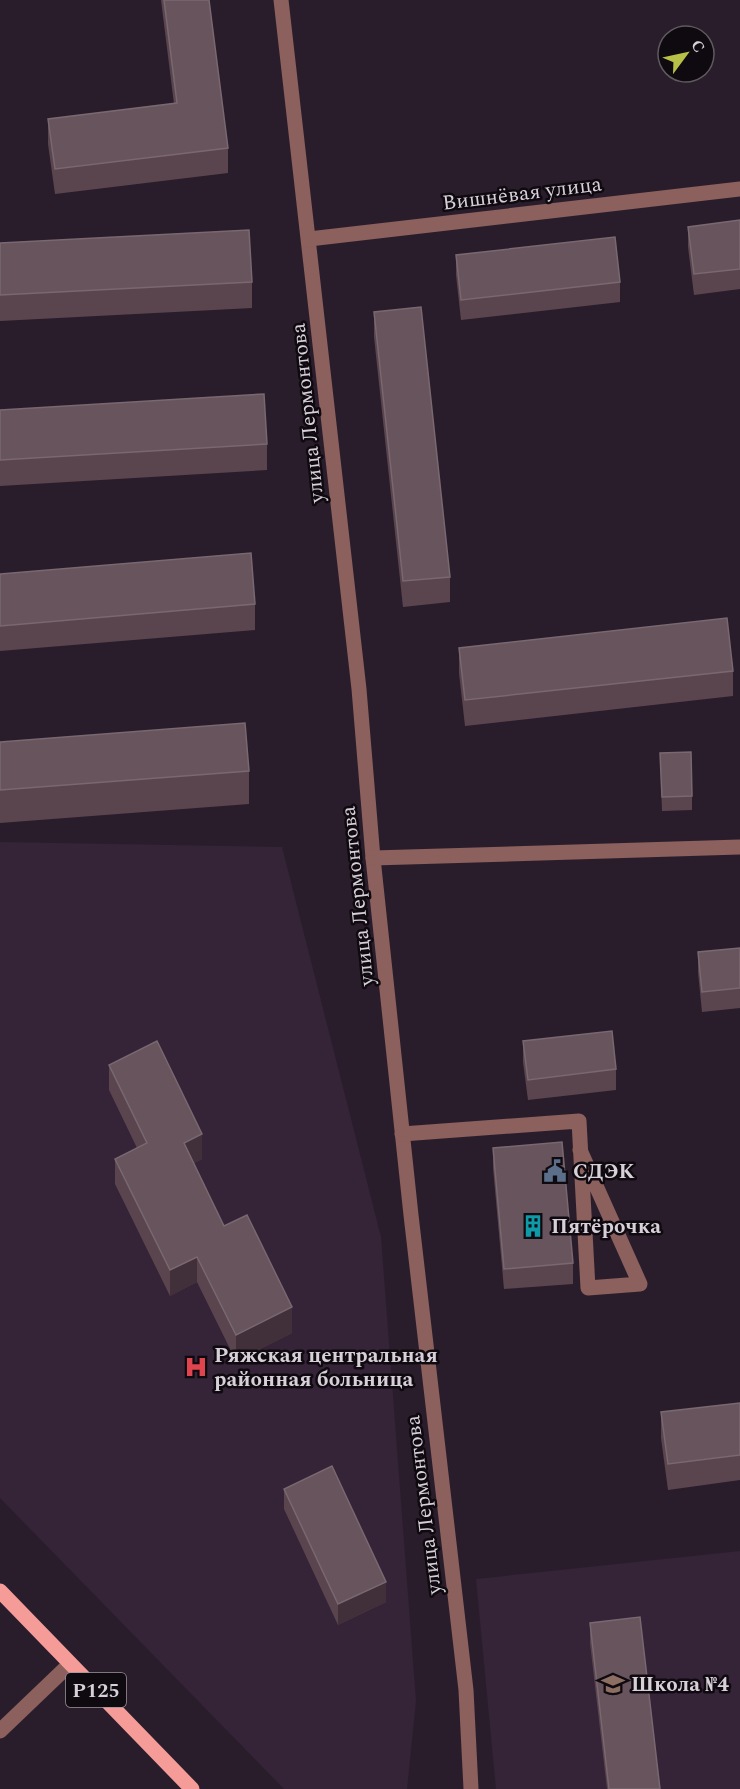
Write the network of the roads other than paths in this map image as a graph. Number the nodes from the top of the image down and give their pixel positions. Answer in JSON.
{"nodes":[{"id":1,"x":281,"y":0,"type":"edge"},
{"id":2,"x":740,"y":189,"type":"edge"},
{"id":3,"x":309,"y":239,"type":"junction"},
{"id":4,"x":740,"y":847,"type":"edge"},
{"id":5,"x":373,"y":858,"type":"junction"},
{"id":6,"x":402,"y":1134,"type":"junction"},
{"id":7,"x":580,"y":1150,"type":"junction"},
{"id":8,"x":0,"y":1591,"type":"edge"},
{"id":9,"x":70,"y":1664,"type":"junction"},
{"id":10,"x":0,"y":1731,"type":"edge"},
{"id":11,"x":192,"y":1789,"type":"edge"},
{"id":12,"x":471,"y":1789,"type":"edge"}],
"edges":[{"from":1,"to":3,"type":"street","name":"улица Лермонтова"},
{"from":2,"to":3,"type":"street","name":"Вишнёвая улица"},
{"from":3,"to":5,"type":"street","name":"улица Лермонтова"},
{"from":4,"to":5,"type":"street"},
{"from":5,"to":6,"type":"street","name":"улица Лермонтова"},
{"from":6,"to":7,"type":"street"},
{"from":6,"to":12,"type":"street","name":"улица Лермонтова"},
{"from":7,"to":7,"type":"street"},
{"from":8,"to":9,"type":"main road","number":"Р125"},
{"from":9,"to":10,"type":"street"},
{"from":9,"to":11,"type":"main road","number":"Р125"}]}
